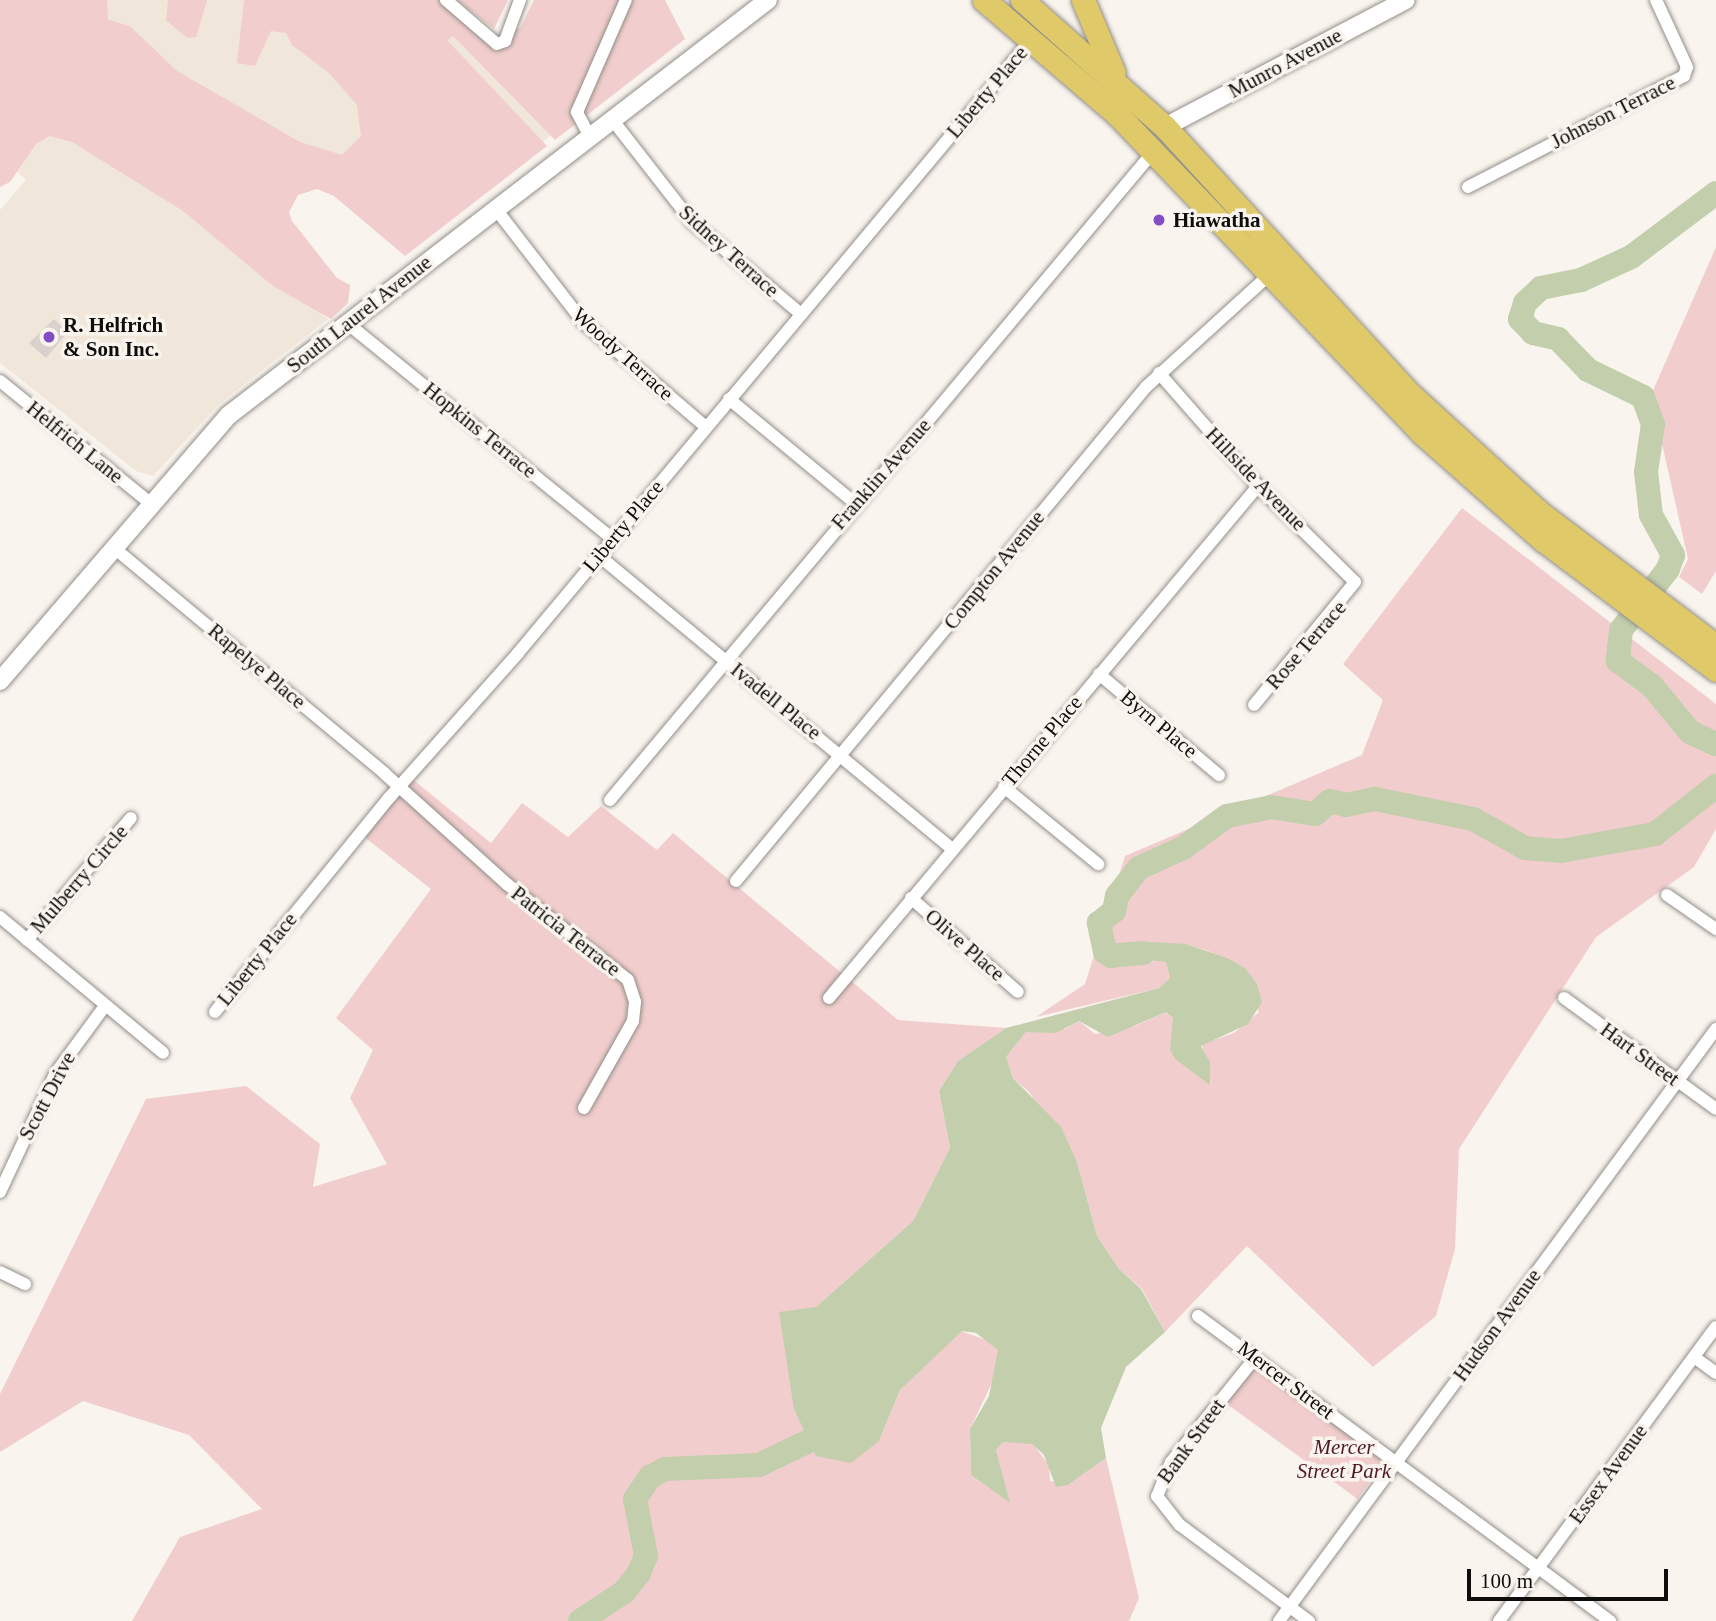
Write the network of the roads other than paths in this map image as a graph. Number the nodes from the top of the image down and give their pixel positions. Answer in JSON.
{"nodes":[{"id":1,"x":446,"y":0,"type":"edge"},
{"id":2,"x":626,"y":0,"type":"edge"},
{"id":3,"x":768,"y":0,"type":"edge"},
{"id":4,"x":984,"y":0,"type":"edge"},
{"id":5,"x":1022,"y":0,"type":"edge"},
{"id":6,"x":1083,"y":0,"type":"edge"},
{"id":7,"x":1406,"y":0,"type":"edge"},
{"id":8,"x":1656,"y":0,"type":"edge"},
{"id":9,"x":518,"y":3,"type":"edge"},
{"id":10,"x":1031,"y":40,"type":"junction"},
{"id":11,"x":1118,"y":82,"type":"junction"},
{"id":12,"x":611,"y":118,"type":"junction"},
{"id":13,"x":1165,"y":127,"type":"junction"},
{"id":14,"x":589,"y":135,"type":"junction"},
{"id":15,"x":1154,"y":151,"type":"junction"},
{"id":16,"x":1468,"y":187,"type":"dead end"},
{"id":17,"x":495,"y":208,"type":"junction"},
{"id":18,"x":1269,"y":275,"type":"junction"},
{"id":19,"x":801,"y":314,"type":"junction"},
{"id":20,"x":347,"y":323,"type":"junction"},
{"id":21,"x":1159,"y":373,"type":"junction"},
{"id":22,"x":0,"y":381,"type":"edge"},
{"id":23,"x":729,"y":399,"type":"junction"},
{"id":24,"x":706,"y":427,"type":"junction"},
{"id":25,"x":1258,"y":486,"type":"junction"},
{"id":26,"x":150,"y":503,"type":"junction"},
{"id":27,"x":856,"y":504,"type":"junction"},
{"id":28,"x":612,"y":538,"type":"junction"},
{"id":29,"x":113,"y":547,"type":"junction"},
{"id":30,"x":598,"y":555,"type":"junction"},
{"id":31,"x":1355,"y":582,"type":"joint"},
{"id":32,"x":1633,"y":597,"type":"junction"},
{"id":33,"x":1656,"y":614,"type":"junction"},
{"id":34,"x":1716,"y":646,"type":"edge"},
{"id":35,"x":725,"y":660,"type":"junction"},
{"id":36,"x":1716,"y":670,"type":"edge"},
{"id":37,"x":1099,"y":674,"type":"junction"},
{"id":38,"x":0,"y":681,"type":"edge"},
{"id":39,"x":1254,"y":705,"type":"dead end"},
{"id":40,"x":841,"y":755,"type":"junction"},
{"id":41,"x":1219,"y":775,"type":"dead end"},
{"id":42,"x":399,"y":787,"type":"junction"},
{"id":43,"x":1004,"y":787,"type":"junction"},
{"id":44,"x":610,"y":800,"type":"dead end"},
{"id":45,"x":131,"y":818,"type":"dead end"},
{"id":46,"x":952,"y":849,"type":"junction"},
{"id":47,"x":1098,"y":864,"type":"dead end"},
{"id":48,"x":736,"y":881,"type":"dead end"},
{"id":49,"x":1667,"y":895,"type":"dead end"},
{"id":50,"x":911,"y":898,"type":"junction"},
{"id":51,"x":0,"y":917,"type":"edge"},
{"id":52,"x":1716,"y":929,"type":"edge"},
{"id":53,"x":27,"y":940,"type":"junction"},
{"id":54,"x":1018,"y":992,"type":"dead end"},
{"id":55,"x":828,"y":998,"type":"dead end"},
{"id":56,"x":1564,"y":999,"type":"dead end"},
{"id":57,"x":106,"y":1006,"type":"junction"},
{"id":58,"x":215,"y":1012,"type":"dead end"},
{"id":59,"x":1716,"y":1029,"type":"edge"},
{"id":60,"x":163,"y":1053,"type":"dead end"},
{"id":61,"x":1678,"y":1081,"type":"junction"},
{"id":62,"x":584,"y":1108,"type":"dead end"},
{"id":63,"x":1716,"y":1109,"type":"edge"},
{"id":64,"x":0,"y":1192,"type":"edge"},
{"id":65,"x":0,"y":1272,"type":"edge"},
{"id":66,"x":25,"y":1284,"type":"dead end"},
{"id":67,"x":1198,"y":1316,"type":"dead end"},
{"id":68,"x":1716,"y":1327,"type":"edge"},
{"id":69,"x":1694,"y":1357,"type":"junction"},
{"id":70,"x":1255,"y":1358,"type":"junction"},
{"id":71,"x":1716,"y":1373,"type":"edge"},
{"id":72,"x":1396,"y":1462,"type":"junction"},
{"id":73,"x":1539,"y":1568,"type":"junction"},
{"id":74,"x":1289,"y":1607,"type":"junction"},
{"id":75,"x":1279,"y":1621,"type":"edge"},
{"id":76,"x":1309,"y":1621,"type":"edge"},
{"id":77,"x":1499,"y":1621,"type":"edge"},
{"id":78,"x":1611,"y":1621,"type":"edge"}],
"edges":[{"from":1,"to":9,"type":"street"},
{"from":2,"to":14,"type":"street"},
{"from":3,"to":12,"type":"street","name":"South Laurel Avenue"},
{"from":4,"to":10,"type":"highway"},
{"from":5,"to":11,"type":"highway"},
{"from":6,"to":11,"type":"highway"},
{"from":7,"to":13,"type":"street","name":"Munro Avenue"},
{"from":8,"to":16,"type":"street","name":"Johnson Terrace"},
{"from":10,"to":15,"type":"highway"},
{"from":10,"to":19,"type":"street","name":"Liberty Place"},
{"from":11,"to":13,"type":"highway"},
{"from":12,"to":14,"type":"street","name":"South Laurel Avenue"},
{"from":12,"to":19,"type":"street","name":"Sidney Terrace"},
{"from":13,"to":32,"type":"highway"},
{"from":14,"to":17,"type":"street","name":"South Laurel Avenue"},
{"from":15,"to":18,"type":"highway"},
{"from":15,"to":27,"type":"street","name":"Franklin Avenue"},
{"from":17,"to":20,"type":"street","name":"South Laurel Avenue"},
{"from":17,"to":24,"type":"street","name":"Woody Terrace"},
{"from":18,"to":21,"type":"street","name":"Compton Avenue"},
{"from":18,"to":32,"type":"highway"},
{"from":19,"to":23,"type":"street","name":"Liberty Place"},
{"from":20,"to":26,"type":"street","name":"South Laurel Avenue"},
{"from":20,"to":28,"type":"street","name":"Hopkins Terrace"},
{"from":21,"to":25,"type":"street","name":"Hillside Avenue"},
{"from":21,"to":40,"type":"street","name":"Compton Avenue"},
{"from":22,"to":26,"type":"street","name":"Helfrich Lane"},
{"from":23,"to":24,"type":"street","name":"Liberty Place"},
{"from":23,"to":27,"type":"street"},
{"from":24,"to":28,"type":"street","name":"Liberty Place"},
{"from":25,"to":31,"type":"street","name":"Hillside Avenue"},
{"from":25,"to":37,"type":"street","name":"Thorne Place"},
{"from":26,"to":29,"type":"street","name":"South Laurel Avenue"},
{"from":27,"to":35,"type":"street","name":"Franklin Avenue"},
{"from":28,"to":30,"type":"street","name":"Liberty Place"},
{"from":29,"to":38,"type":"street","name":"South Laurel Avenue"},
{"from":29,"to":42,"type":"street","name":"Rapelye Place"},
{"from":30,"to":35,"type":"street","name":"Ivadell Place"},
{"from":30,"to":42,"type":"street","name":"Liberty Place"},
{"from":31,"to":39,"type":"street","name":"Rose Terrace"},
{"from":32,"to":33,"type":"highway"},
{"from":33,"to":34,"type":"highway"},
{"from":33,"to":36,"type":"highway"},
{"from":35,"to":40,"type":"street","name":"Ivadell Place"},
{"from":35,"to":44,"type":"street","name":"Franklin Avenue"},
{"from":37,"to":41,"type":"street","name":"Byrn Place"},
{"from":37,"to":43,"type":"street","name":"Thorne Place"},
{"from":40,"to":46,"type":"street","name":"Ivadell Place"},
{"from":40,"to":48,"type":"street","name":"Compton Avenue"},
{"from":42,"to":58,"type":"street","name":"Liberty Place"},
{"from":42,"to":62,"type":"street","name":"Patricia Terrace"},
{"from":43,"to":46,"type":"street","name":"Thorne Place"},
{"from":43,"to":47,"type":"street"},
{"from":45,"to":53,"type":"street","name":"Mulberry Circle"},
{"from":46,"to":50,"type":"street","name":"Thorne Place"},
{"from":49,"to":52,"type":"street"},
{"from":50,"to":54,"type":"street","name":"Olive Place"},
{"from":50,"to":55,"type":"street","name":"Thorne Place"},
{"from":51,"to":53,"type":"street"},
{"from":53,"to":57,"type":"street"},
{"from":56,"to":61,"type":"street","name":"Hart Street"},
{"from":57,"to":60,"type":"street"},
{"from":57,"to":64,"type":"street","name":"Scott Drive"},
{"from":59,"to":61,"type":"street","name":"Hudson Avenue"},
{"from":61,"to":63,"type":"street","name":"Hart Street"},
{"from":61,"to":72,"type":"street","name":"Hudson Avenue"},
{"from":65,"to":66,"type":"street"},
{"from":67,"to":70,"type":"street","name":"Mercer Street"},
{"from":68,"to":69,"type":"street","name":"Essex Avenue"},
{"from":69,"to":71,"type":"street"},
{"from":69,"to":73,"type":"street","name":"Essex Avenue"},
{"from":70,"to":72,"type":"street","name":"Mercer Street"},
{"from":70,"to":74,"type":"street","name":"Bank Street"},
{"from":72,"to":73,"type":"street","name":"Mercer Street"},
{"from":72,"to":74,"type":"street","name":"Hudson Avenue"},
{"from":73,"to":77,"type":"street","name":"Essex Avenue"},
{"from":73,"to":78,"type":"street","name":"Mercer Street"},
{"from":74,"to":75,"type":"street","name":"Hudson Avenue"},
{"from":74,"to":76,"type":"street","name":"Bank Street"}]}
